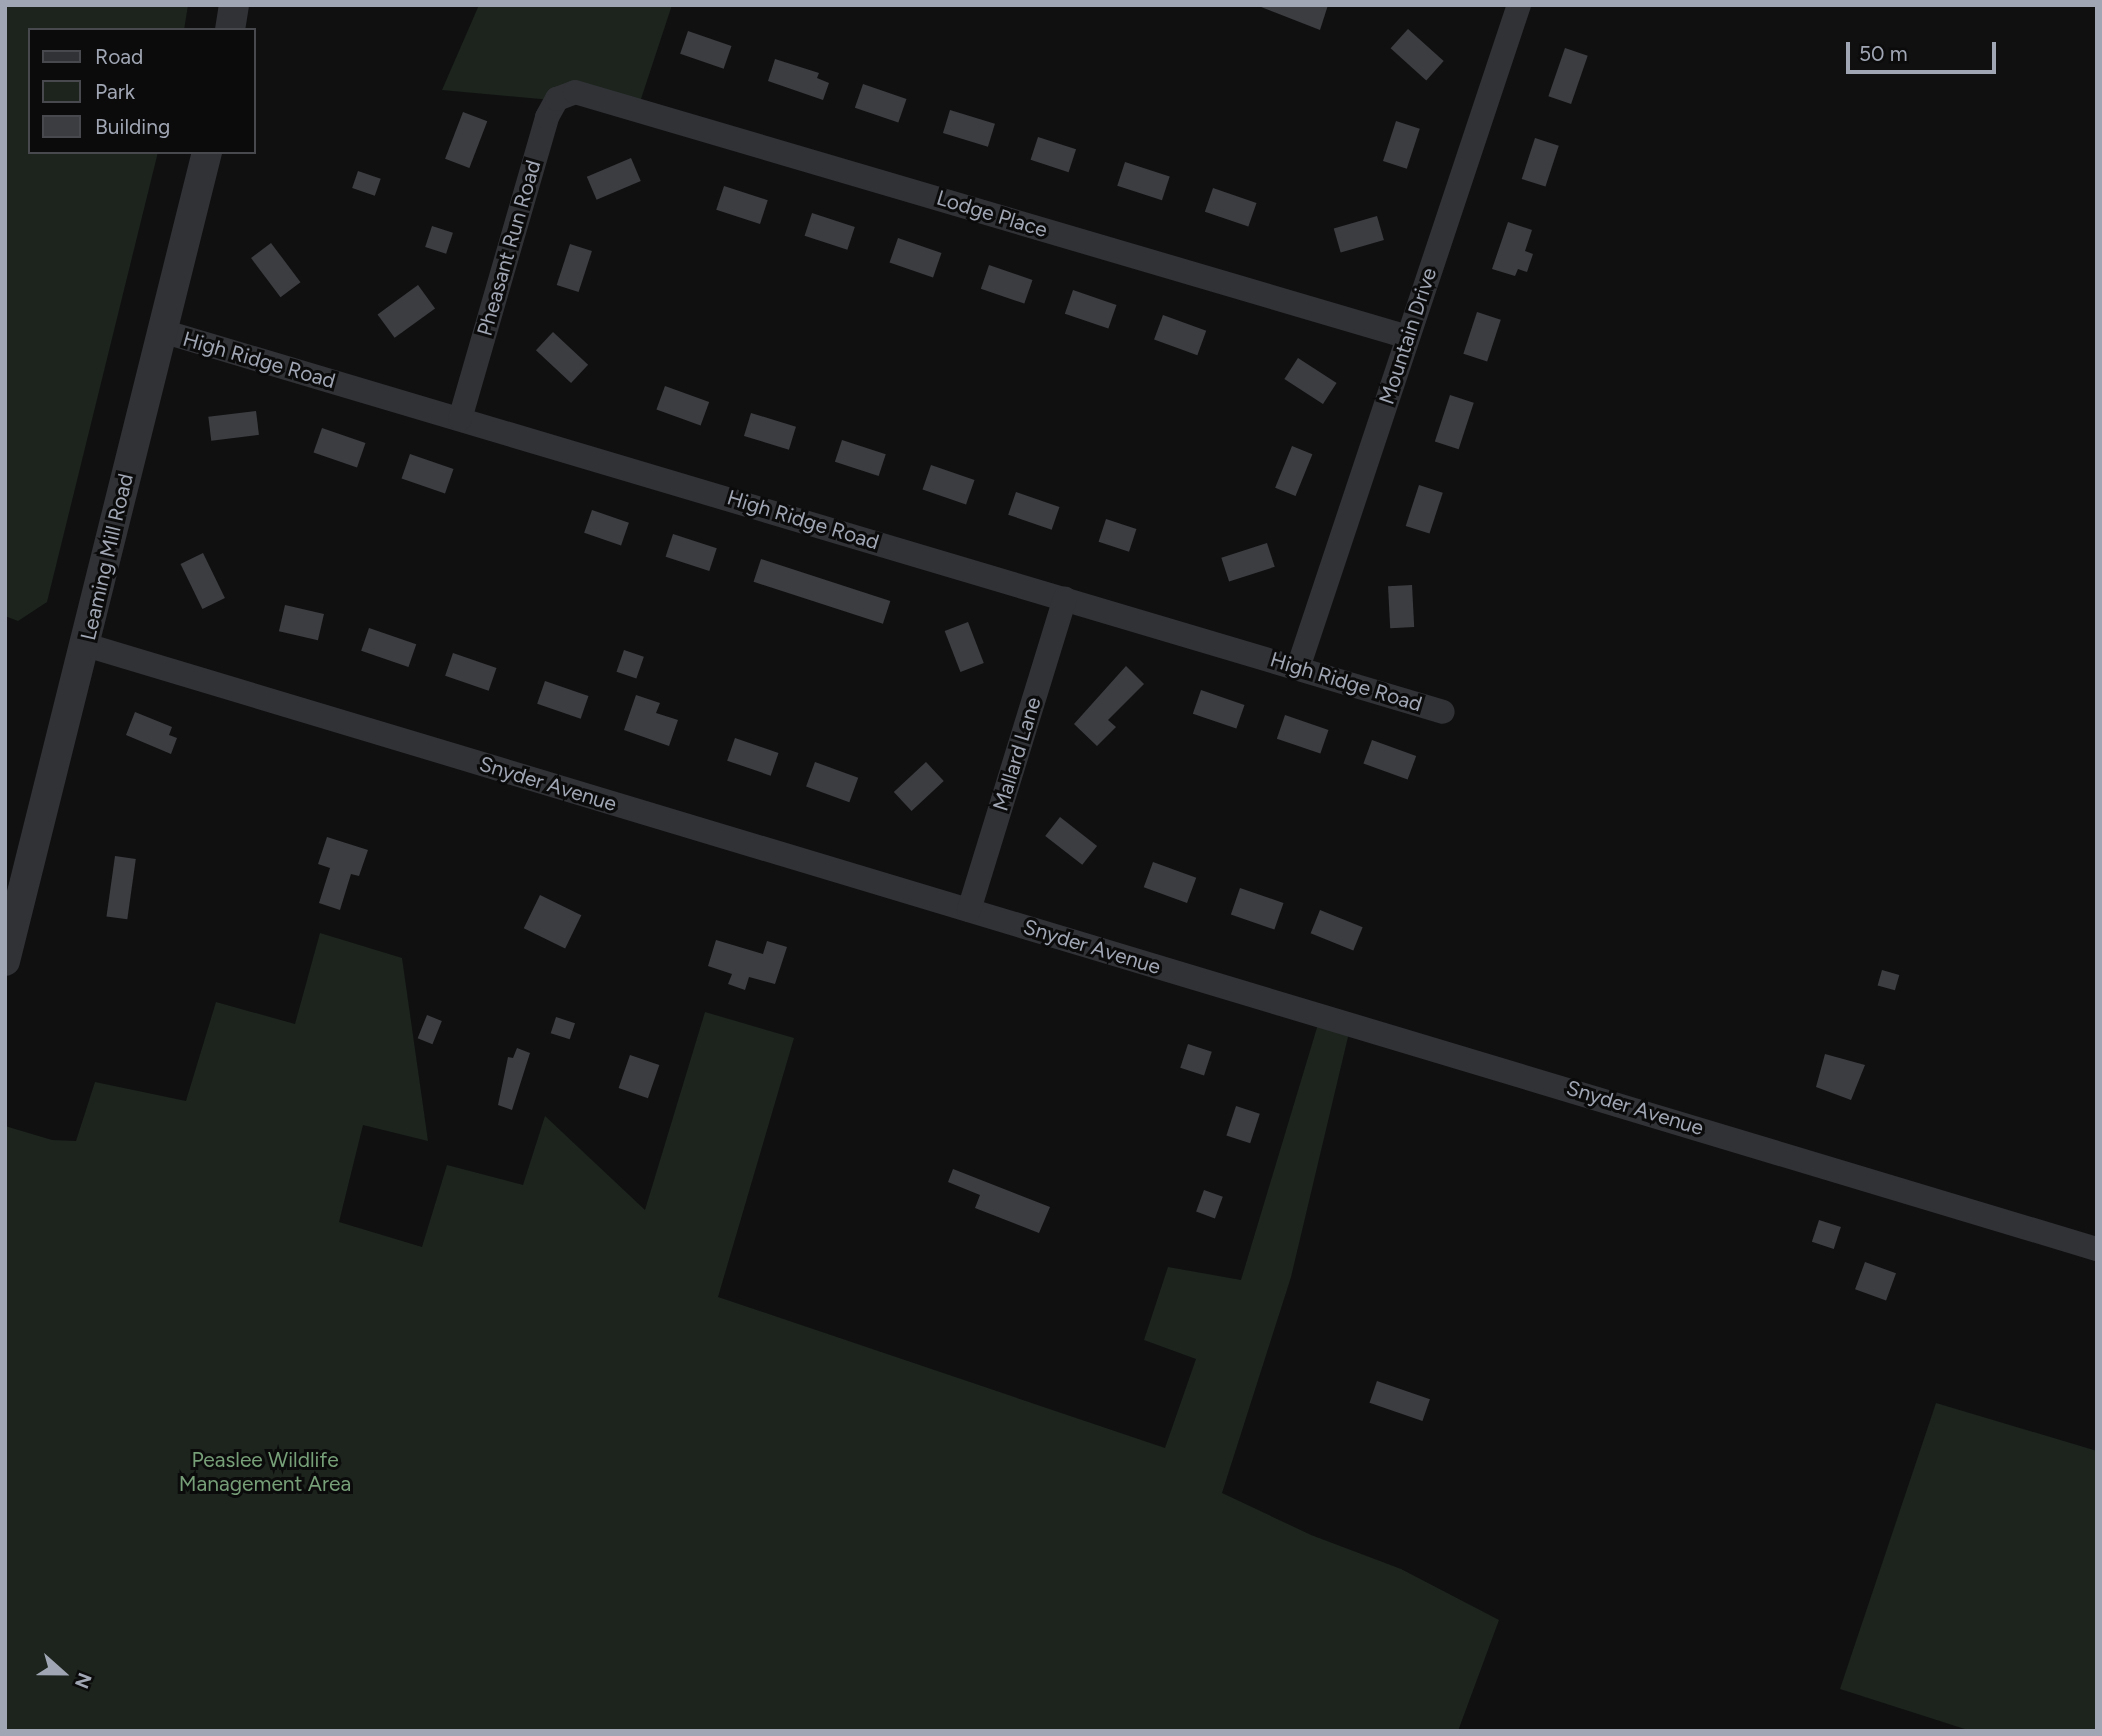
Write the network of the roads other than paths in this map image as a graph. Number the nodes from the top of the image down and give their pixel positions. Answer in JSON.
{"nodes":[{"id":1,"x":234,"y":5,"type":"edge"},
{"id":2,"x":1515,"y":6,"type":"edge"},
{"id":3,"x":230,"y":28,"type":"edge"},
{"id":4,"x":575,"y":92,"type":"joint"},
{"id":5,"x":206,"y":154,"type":"edge"},
{"id":6,"x":162,"y":331,"type":"junction"},
{"id":7,"x":1408,"y":337,"type":"junction"},
{"id":8,"x":460,"y":419,"type":"junction"},
{"id":9,"x":1065,"y":598,"type":"junction"},
{"id":10,"x":86,"y":645,"type":"junction"},
{"id":11,"x":1298,"y":668,"type":"junction"},
{"id":12,"x":1443,"y":712,"type":"dead end"},
{"id":13,"x":969,"y":910,"type":"junction"},
{"id":14,"x":5,"y":961,"type":"edge"},
{"id":15,"x":2097,"y":1249,"type":"edge"}],
"edges":[{"from":1,"to":3,"type":"street"},
{"from":2,"to":7,"type":"street","name":"Mountain Drive"},
{"from":4,"to":7,"type":"street","name":"Lodge Place"},
{"from":4,"to":8,"type":"street","name":"Pheasant Run Road"},
{"from":5,"to":6,"type":"street","name":"Leaming Mill Road"},
{"from":6,"to":8,"type":"street","name":"High Ridge Road"},
{"from":6,"to":10,"type":"street","name":"Leaming Mill Road"},
{"from":7,"to":11,"type":"street","name":"Mountain Drive"},
{"from":8,"to":9,"type":"street","name":"High Ridge Road"},
{"from":9,"to":11,"type":"street","name":"High Ridge Road"},
{"from":9,"to":13,"type":"street","name":"Mallard Lane"},
{"from":10,"to":13,"type":"street","name":"Snyder Avenue"},
{"from":10,"to":14,"type":"street","name":"Leaming Mill Road"},
{"from":11,"to":12,"type":"street","name":"High Ridge Road"},
{"from":13,"to":15,"type":"street","name":"Snyder Avenue"}]}
